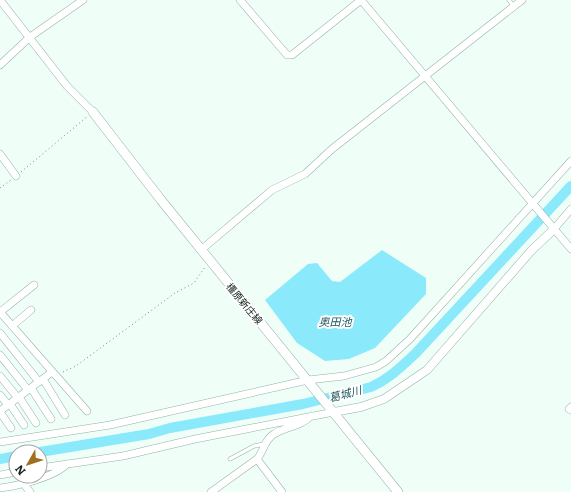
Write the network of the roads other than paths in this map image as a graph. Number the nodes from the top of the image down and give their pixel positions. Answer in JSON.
{"nodes":[{"id":1,"x":0,"y":0,"type":"edge"},
{"id":2,"x":83,"y":0,"type":"edge"},
{"id":3,"x":240,"y":0,"type":"edge"},
{"id":4,"x":361,"y":0,"type":"edge"},
{"id":5,"x":509,"y":0,"type":"edge"},
{"id":6,"x":522,"y":0,"type":"edge"},
{"id":7,"x":514,"y":6,"type":"junction"},
{"id":8,"x":30,"y":37,"type":"junction"},
{"id":9,"x":0,"y":65,"type":"edge"},
{"id":10,"x":424,"y":76,"type":"junction"},
{"id":11,"x":93,"y":112,"type":"joint"},
{"id":12,"x":0,"y":154,"type":"edge"},
{"id":13,"x":571,"y":161,"type":"edge"},
{"id":14,"x":16,"y":176,"type":"road end"},
{"id":15,"x":533,"y":204,"type":"junction"},
{"id":16,"x":571,"y":209,"type":"edge"},
{"id":17,"x":553,"y":228,"type":"junction"},
{"id":18,"x":571,"y":249,"type":"edge"},
{"id":19,"x":201,"y":250,"type":"junction"},
{"id":20,"x":34,"y":285,"type":"dead end"},
{"id":21,"x":31,"y":310,"type":"dead end"},
{"id":22,"x":0,"y":312,"type":"edge"},
{"id":23,"x":12,"y":326,"type":"junction"},
{"id":24,"x":0,"y":333,"type":"edge"},
{"id":25,"x":12,"y":348,"type":"junction"},
{"id":26,"x":0,"y":356,"type":"edge"},
{"id":27,"x":53,"y":373,"type":"junction"},
{"id":28,"x":0,"y":376,"type":"edge"},
{"id":29,"x":41,"y":381,"type":"junction"},
{"id":30,"x":310,"y":383,"type":"junction"},
{"id":31,"x":30,"y":389,"type":"junction"},
{"id":32,"x":0,"y":395,"type":"edge"},
{"id":33,"x":19,"y":397,"type":"junction"},
{"id":34,"x":9,"y":405,"type":"junction"},
{"id":35,"x":87,"y":411,"type":"dead end"},
{"id":36,"x":332,"y":411,"type":"junction"},
{"id":37,"x":0,"y":412,"type":"edge"},
{"id":38,"x":65,"y":415,"type":"dead end"},
{"id":39,"x":311,"y":416,"type":"junction"},
{"id":40,"x":51,"y":419,"type":"dead end"},
{"id":41,"x":36,"y":423,"type":"dead end"},
{"id":42,"x":24,"y":425,"type":"dead end"},
{"id":43,"x":11,"y":428,"type":"dead end"},
{"id":44,"x":0,"y":442,"type":"edge"},
{"id":45,"x":264,"y":444,"type":"junction"},
{"id":46,"x":230,"y":458,"type":"dead end"},
{"id":47,"x":257,"y":459,"type":"junction"},
{"id":48,"x":67,"y":464,"type":"junction"},
{"id":49,"x":48,"y":467,"type":"edge"},
{"id":50,"x":48,"y":474,"type":"edge"},
{"id":51,"x":18,"y":484,"type":"edge"},
{"id":52,"x":24,"y":484,"type":"edge"},
{"id":53,"x":0,"y":488,"type":"edge"},
{"id":54,"x":30,"y":492,"type":"edge"},
{"id":55,"x":211,"y":492,"type":"edge"},
{"id":56,"x":282,"y":492,"type":"edge"},
{"id":57,"x":398,"y":492,"type":"edge"}],
"edges":[{"from":1,"to":8,"type":"street"},
{"from":2,"to":8,"type":"street"},
{"from":3,"to":4,"type":"street"},
{"from":4,"to":10,"type":"street"},
{"from":5,"to":7,"type":"lane"},
{"from":6,"to":7,"type":"street"},
{"from":7,"to":10,"type":"street"},
{"from":8,"to":9,"type":"street"},
{"from":8,"to":11,"type":"street"},
{"from":10,"to":15,"type":"street"},
{"from":10,"to":19,"type":"street"},
{"from":11,"to":19,"type":"main road","name":"橿原新庄線"},
{"from":12,"to":14,"type":"street"},
{"from":13,"to":15,"type":"street"},
{"from":15,"to":17,"type":"street"},
{"from":15,"to":30,"type":"street"},
{"from":16,"to":17,"type":"street"},
{"from":17,"to":18,"type":"street"},
{"from":17,"to":36,"type":"street"},
{"from":19,"to":30,"type":"main road","name":"橿原新庄線"},
{"from":20,"to":22,"type":"street"},
{"from":21,"to":23,"type":"street"},
{"from":22,"to":23,"type":"street"},
{"from":23,"to":27,"type":"street"},
{"from":24,"to":25,"type":"street"},
{"from":25,"to":26,"type":"street"},
{"from":25,"to":29,"type":"street"},
{"from":26,"to":31,"type":"street"},
{"from":27,"to":29,"type":"street"},
{"from":27,"to":35,"type":"street"},
{"from":28,"to":33,"type":"street"},
{"from":29,"to":31,"type":"street"},
{"from":29,"to":38,"type":"street"},
{"from":30,"to":36,"type":"main road","name":"橿原新庄線"},
{"from":30,"to":44,"type":"street"},
{"from":31,"to":33,"type":"street"},
{"from":31,"to":40,"type":"street"},
{"from":32,"to":34,"type":"street"},
{"from":33,"to":34,"type":"street"},
{"from":33,"to":41,"type":"street"},
{"from":34,"to":37,"type":"street"},
{"from":34,"to":42,"type":"street"},
{"from":36,"to":39,"type":"street"},
{"from":36,"to":57,"type":"main road","name":"橿原新庄線"},
{"from":37,"to":43,"type":"street"},
{"from":39,"to":45,"type":"street"},
{"from":39,"to":48,"type":"street"},
{"from":45,"to":46,"type":"lane"},
{"from":45,"to":47,"type":"street"},
{"from":47,"to":55,"type":"street"},
{"from":47,"to":56,"type":"street"},
{"from":48,"to":49,"type":"street"},
{"from":48,"to":50,"type":"street"},
{"from":51,"to":53,"type":"street"},
{"from":52,"to":54,"type":"street"}]}
